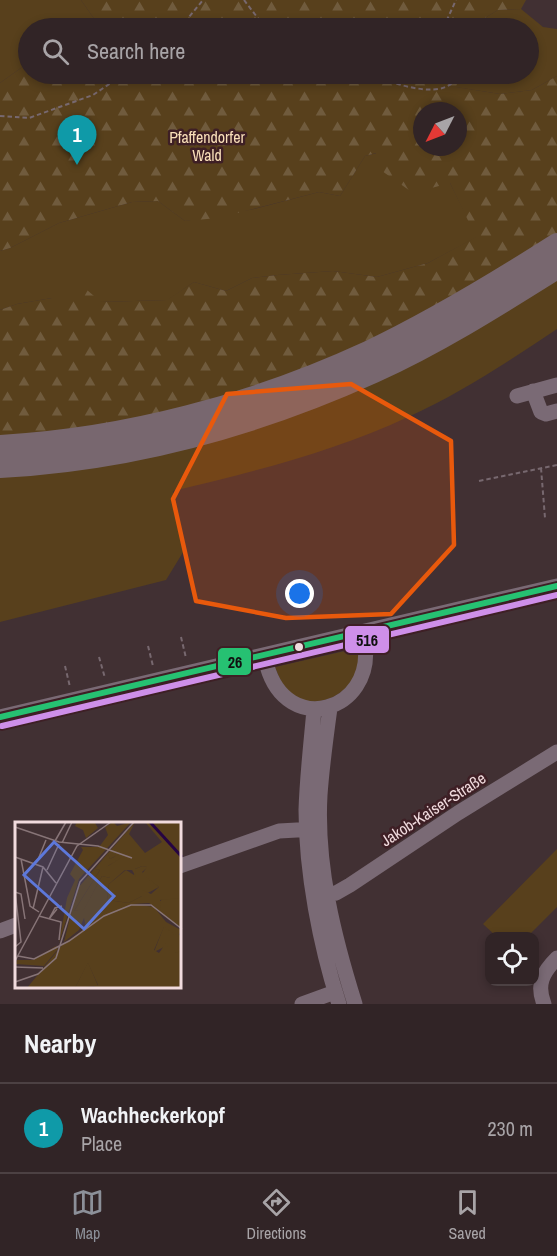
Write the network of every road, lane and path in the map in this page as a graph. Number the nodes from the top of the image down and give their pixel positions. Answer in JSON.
{"nodes":[{"id":1,"x":203,"y":0,"type":"edge"},
{"id":2,"x":244,"y":0,"type":"edge"},
{"id":3,"x":456,"y":0,"type":"edge"},
{"id":4,"x":188,"y":18,"type":"edge"},
{"id":5,"x":258,"y":18,"type":"edge"},
{"id":6,"x":448,"y":18,"type":"edge"},
{"id":7,"x":109,"y":84,"type":"edge"},
{"id":8,"x":395,"y":84,"type":"edge"},
{"id":9,"x":449,"y":84,"type":"edge"},
{"id":10,"x":0,"y":116,"type":"edge"},
{"id":11,"x":557,"y":244,"type":"edge"},
{"id":12,"x":557,"y":268,"type":"edge"},
{"id":13,"x":557,"y":385,"type":"edge"},
{"id":14,"x":533,"y":391,"type":"junction"},
{"id":15,"x":517,"y":396,"type":"dead end"},
{"id":16,"x":557,"y":411,"type":"edge"},
{"id":17,"x":0,"y":446,"type":"edge"},
{"id":18,"x":557,"y":465,"type":"edge"},
{"id":19,"x":0,"y":466,"type":"edge"},
{"id":20,"x":541,"y":468,"type":"junction"},
{"id":21,"x":479,"y":481,"type":"dead end"},
{"id":22,"x":545,"y":518,"type":"dead end"},
{"id":23,"x":557,"y":586,"type":"edge"},
{"id":24,"x":181,"y":637,"type":"dead end"},
{"id":25,"x":365,"y":644,"type":"dead end"},
{"id":26,"x":148,"y":646,"type":"dead end"},
{"id":27,"x":99,"y":657,"type":"dead end"},
{"id":28,"x":187,"y":661,"type":"dead end"},
{"id":29,"x":65,"y":666,"type":"dead end"},
{"id":30,"x":267,"y":666,"type":"dead end"},
{"id":31,"x":154,"y":669,"type":"dead end"},
{"id":32,"x":106,"y":681,"type":"dead end"},
{"id":33,"x":70,"y":689,"type":"dead end"},
{"id":34,"x":330,"y":708,"type":"junction"},
{"id":35,"x":314,"y":710,"type":"junction"},
{"id":36,"x":0,"y":717,"type":"edge"},
{"id":37,"x":557,"y":752,"type":"edge"},
{"id":38,"x":313,"y":829,"type":"junction"},
{"id":39,"x":182,"y":865,"type":"edge"},
{"id":40,"x":321,"y":896,"type":"junction"},
{"id":41,"x":15,"y":926,"type":"edge"},
{"id":42,"x":0,"y":931,"type":"edge"},
{"id":43,"x":557,"y":958,"type":"edge"},
{"id":44,"x":347,"y":977,"type":"junction"},
{"id":45,"x":342,"y":997,"type":"edge"},
{"id":46,"x":302,"y":1004,"type":"edge"},
{"id":47,"x":544,"y":1004,"type":"edge"}],
"edges":[{"from":1,"to":4,"type":"path"},
{"from":2,"to":5,"type":"path"},
{"from":3,"to":6,"type":"path"},
{"from":7,"to":10,"type":"path"},
{"from":8,"to":9,"type":"path"},
{"from":11,"to":17,"type":"highway"},
{"from":12,"to":19,"type":"highway"},
{"from":13,"to":14,"type":"street"},
{"from":14,"to":15,"type":"street"},
{"from":14,"to":16,"type":"street"},
{"from":18,"to":20,"type":"path"},
{"from":20,"to":21,"type":"path"},
{"from":20,"to":22,"type":"path"},
{"from":23,"to":36,"type":"street"},
{"from":24,"to":28,"type":"path"},
{"from":25,"to":34,"type":"street"},
{"from":26,"to":31,"type":"path"},
{"from":27,"to":32,"type":"path"},
{"from":29,"to":33,"type":"path"},
{"from":30,"to":35,"type":"street"},
{"from":34,"to":35,"type":"street"},
{"from":34,"to":38,"type":"street"},
{"from":35,"to":38,"type":"street"},
{"from":37,"to":40,"type":"street","name":"Jakob-Kaiser-Straße"},
{"from":38,"to":39,"type":"street"},
{"from":38,"to":40,"type":"street"},
{"from":40,"to":44,"type":"street"},
{"from":40,"to":45,"type":"street"},
{"from":41,"to":42,"type":"street"},
{"from":43,"to":47,"type":"street"},
{"from":44,"to":45,"type":"street"},
{"from":44,"to":45,"type":"street"},
{"from":45,"to":46,"type":"street"}]}
